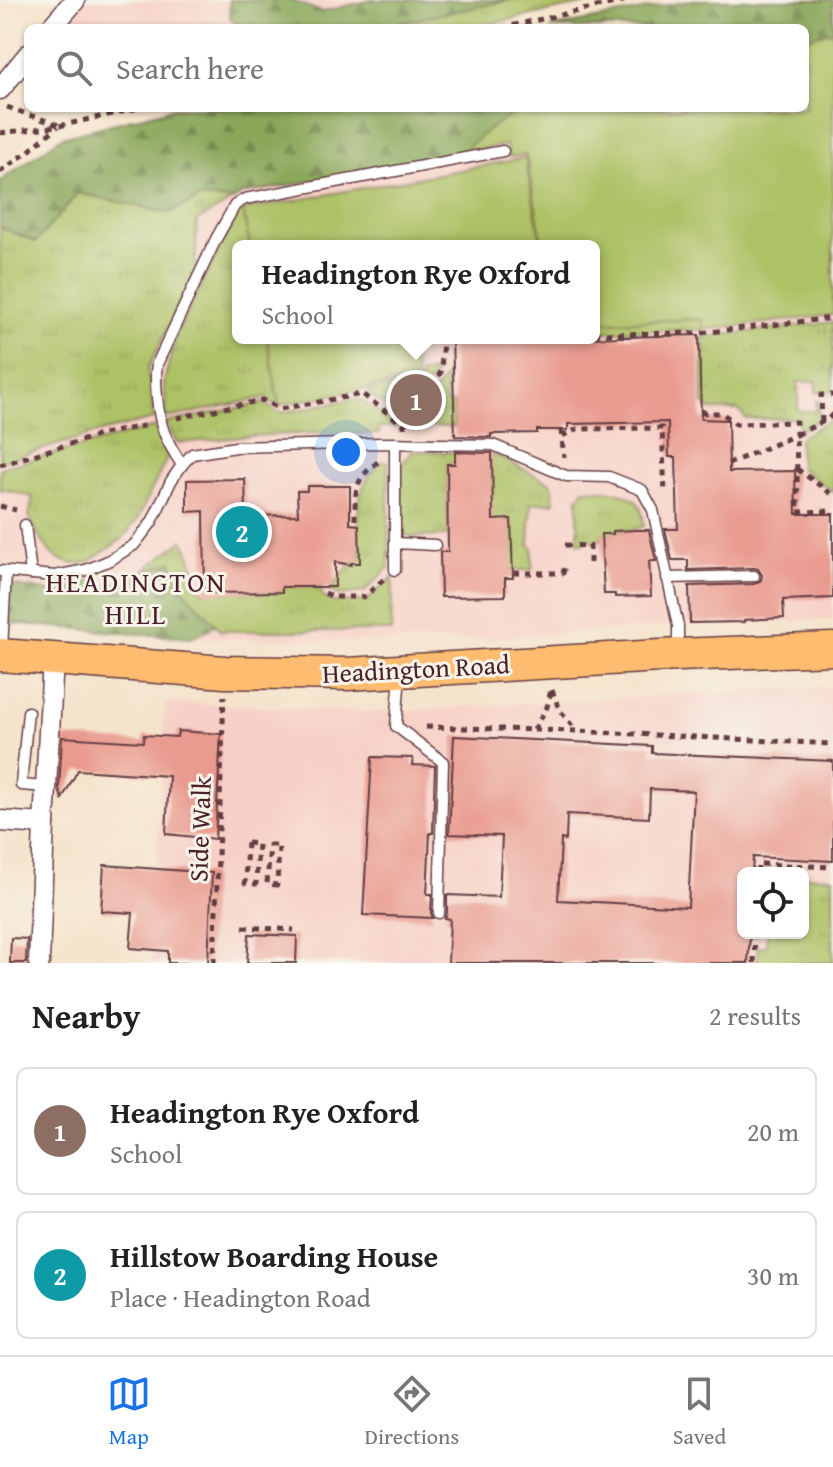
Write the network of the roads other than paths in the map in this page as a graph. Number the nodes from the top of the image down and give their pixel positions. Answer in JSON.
{"nodes":[{"id":1,"x":75,"y":0,"type":"edge"},
{"id":2,"x":54,"y":24,"type":"edge"},
{"id":3,"x":24,"y":60,"type":"edge"},
{"id":4,"x":0,"y":89,"type":"edge"},
{"id":5,"x":503,"y":151,"type":"dead end"},
{"id":6,"x":395,"y":443,"type":"junction"},
{"id":7,"x":182,"y":465,"type":"junction"},
{"id":8,"x":25,"y":525,"type":"dead end"},
{"id":9,"x":395,"y":543,"type":"junction"},
{"id":10,"x":435,"y":545,"type":"dead end"},
{"id":11,"x":395,"y":570,"type":"road end"},
{"id":12,"x":3,"y":571,"type":"edge"},
{"id":13,"x":31,"y":574,"type":"junction"},
{"id":14,"x":754,"y":576,"type":"dead end"},
{"id":15,"x":667,"y":578,"type":"junction"},
{"id":16,"x":833,"y":649,"type":"edge"},
{"id":17,"x":1,"y":655,"type":"edge"},
{"id":18,"x":678,"y":655,"type":"junction"},
{"id":19,"x":53,"y":660,"type":"junction"},
{"id":20,"x":400,"y":672,"type":"junction"},
{"id":21,"x":28,"y":712,"type":"dead end"},
{"id":22,"x":46,"y":787,"type":"junction"},
{"id":23,"x":0,"y":821,"type":"edge"},
{"id":24,"x":44,"y":824,"type":"junction"},
{"id":25,"x":439,"y":913,"type":"dead end"},
{"id":26,"x":39,"y":963,"type":"edge"}],
"edges":[{"from":1,"to":2,"type":"street"},
{"from":3,"to":4,"type":"street"},
{"from":5,"to":7,"type":"lane"},
{"from":6,"to":7,"type":"lane"},
{"from":6,"to":9,"type":"lane"},
{"from":6,"to":15,"type":"lane"},
{"from":7,"to":13,"type":"lane"},
{"from":8,"to":13,"type":"lane"},
{"from":9,"to":10,"type":"lane"},
{"from":9,"to":11,"type":"lane"},
{"from":12,"to":13,"type":"lane"},
{"from":12,"to":17,"type":"lane"},
{"from":14,"to":15,"type":"lane"},
{"from":15,"to":18,"type":"lane"},
{"from":16,"to":18,"type":"main road","name":"Headington Road"},
{"from":17,"to":19,"type":"main road","name":"Headington Road"},
{"from":18,"to":20,"type":"main road","name":"Headington Road"},
{"from":19,"to":20,"type":"main road","name":"Headington Road"},
{"from":19,"to":22,"type":"street"},
{"from":20,"to":25,"type":"lane"},
{"from":21,"to":22,"type":"lane"},
{"from":22,"to":24,"type":"street"},
{"from":23,"to":24,"type":"street"},
{"from":24,"to":26,"type":"street"}]}
